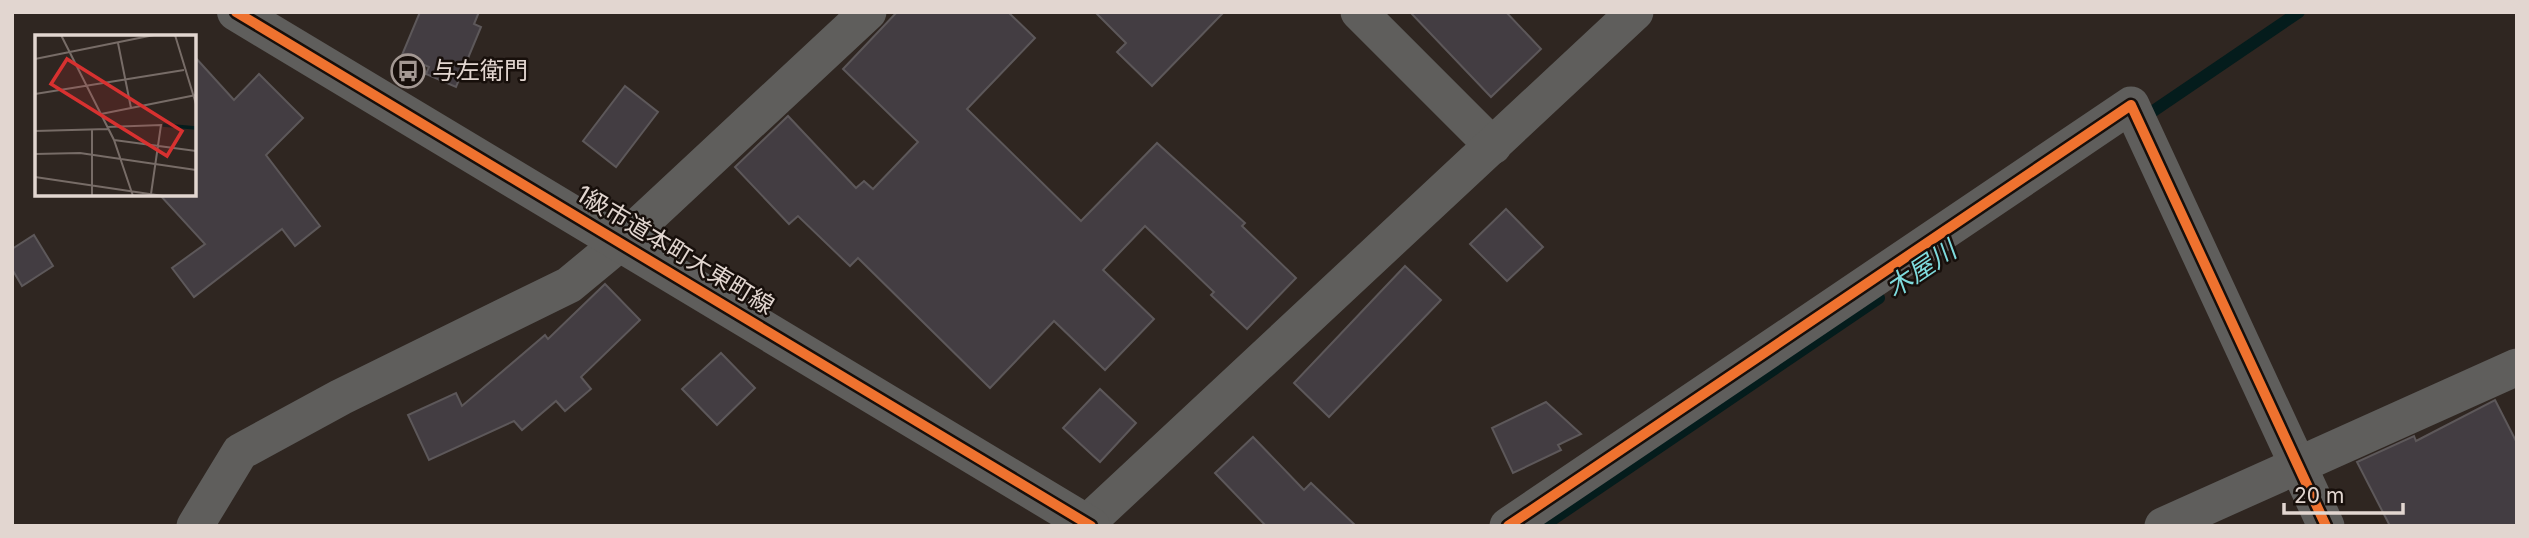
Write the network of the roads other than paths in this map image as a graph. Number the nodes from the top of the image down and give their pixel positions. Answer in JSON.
{"nodes":[{"id":1,"x":236,"y":12,"type":"edge"},
{"id":2,"x":869,"y":12,"type":"edge"},
{"id":3,"x":1359,"y":12,"type":"edge"},
{"id":4,"x":1635,"y":12,"type":"edge"},
{"id":5,"x":1493,"y":146,"type":"junction"},
{"id":6,"x":621,"y":242,"type":"junction"},
{"id":7,"x":2517,"y":367,"type":"edge"},
{"id":8,"x":2300,"y":464,"type":"junction"},
{"id":9,"x":1089,"y":524,"type":"edge"},
{"id":10,"x":195,"y":526,"type":"edge"},
{"id":11,"x":1508,"y":526,"type":"edge"},
{"id":12,"x":2163,"y":526,"type":"edge"},
{"id":13,"x":2326,"y":526,"type":"edge"}],
"edges":[{"from":1,"to":6,"type":"street","name":"1級市道本町大東町線"},
{"from":2,"to":6,"type":"street"},
{"from":3,"to":5,"type":"street"},
{"from":4,"to":5,"type":"street"},
{"from":5,"to":9,"type":"street"},
{"from":6,"to":9,"type":"street","name":"1級市道本町大東町線"},
{"from":6,"to":10,"type":"street"},
{"from":7,"to":8,"type":"street"},
{"from":8,"to":11,"type":"street"},
{"from":8,"to":12,"type":"street"},
{"from":8,"to":13,"type":"street"}]}
